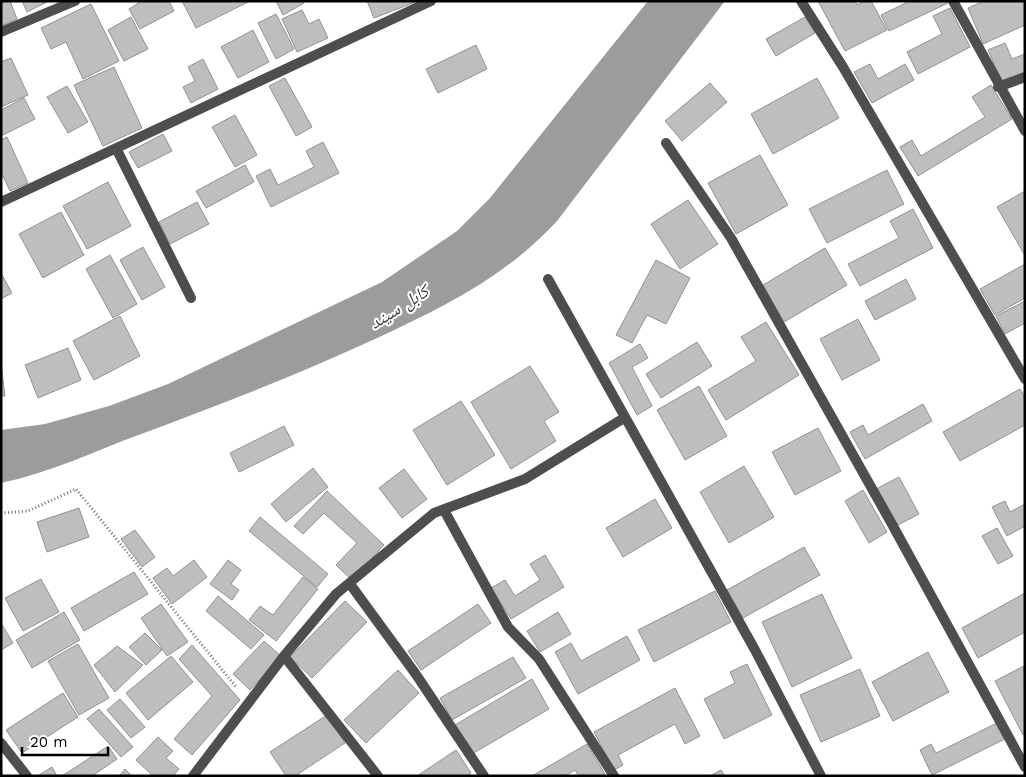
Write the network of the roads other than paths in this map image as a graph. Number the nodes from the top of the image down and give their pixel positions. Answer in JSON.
{"nodes":[{"id":1,"x":76,"y":1,"type":"edge"},
{"id":2,"x":431,"y":1,"type":"edge"},
{"id":3,"x":801,"y":1,"type":"edge"},
{"id":4,"x":952,"y":1,"type":"edge"},
{"id":5,"x":1,"y":32,"type":"edge"},
{"id":6,"x":1025,"y":77,"type":"edge"},
{"id":7,"x":998,"y":87,"type":"junction"},
{"id":8,"x":1025,"y":131,"type":"edge"},
{"id":9,"x":666,"y":142,"type":"dead end"},
{"id":10,"x":116,"y":148,"type":"junction"},
{"id":11,"x":1,"y":202,"type":"edge"},
{"id":12,"x":548,"y":279,"type":"dead end"},
{"id":13,"x":191,"y":298,"type":"dead end"},
{"id":14,"x":1025,"y":379,"type":"edge"},
{"id":15,"x":624,"y":418,"type":"junction"},
{"id":16,"x":444,"y":510,"type":"junction"},
{"id":17,"x":350,"y":584,"type":"junction"},
{"id":18,"x":284,"y":656,"type":"junction"},
{"id":19,"x":1,"y":743,"type":"edge"},
{"id":20,"x":1025,"y":767,"type":"edge"},
{"id":21,"x":27,"y":776,"type":"edge"},
{"id":22,"x":193,"y":776,"type":"edge"},
{"id":23,"x":378,"y":776,"type":"edge"},
{"id":24,"x":484,"y":776,"type":"edge"},
{"id":25,"x":614,"y":776,"type":"edge"},
{"id":26,"x":820,"y":776,"type":"edge"}],
"edges":[{"from":1,"to":5,"type":"street"},
{"from":2,"to":10,"type":"street"},
{"from":3,"to":14,"type":"street"},
{"from":4,"to":7,"type":"street"},
{"from":6,"to":7,"type":"street"},
{"from":7,"to":8,"type":"street"},
{"from":9,"to":20,"type":"street"},
{"from":10,"to":11,"type":"street"},
{"from":10,"to":13,"type":"street"},
{"from":12,"to":15,"type":"street"},
{"from":15,"to":16,"type":"street"},
{"from":15,"to":26,"type":"street"},
{"from":16,"to":17,"type":"street"},
{"from":16,"to":25,"type":"street"},
{"from":17,"to":18,"type":"street"},
{"from":17,"to":24,"type":"street"},
{"from":18,"to":22,"type":"street"},
{"from":18,"to":23,"type":"street"},
{"from":19,"to":21,"type":"street"}]}
